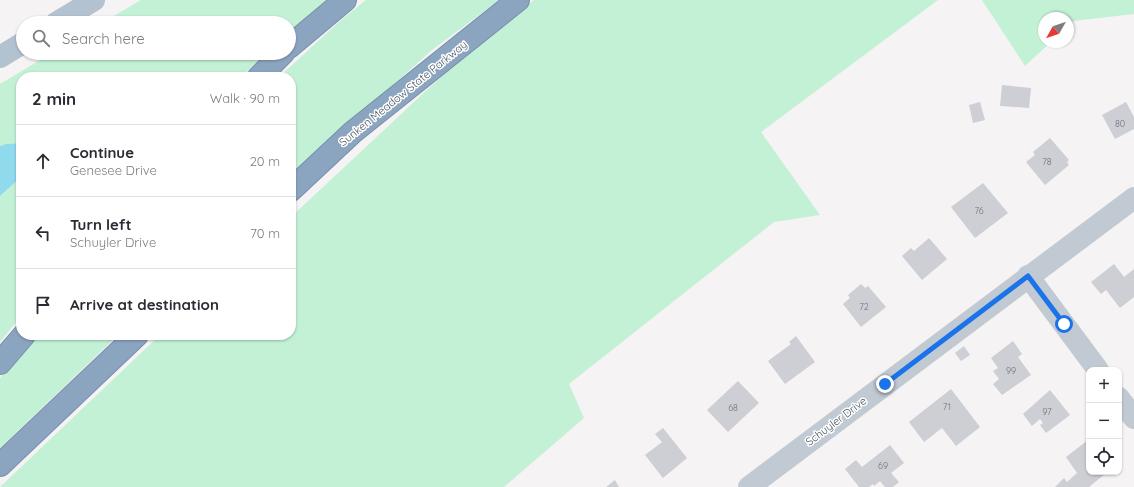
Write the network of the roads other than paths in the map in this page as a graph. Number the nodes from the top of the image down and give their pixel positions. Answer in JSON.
{"nodes":[{"id":1,"x":94,"y":0,"type":"edge"},
{"id":2,"x":345,"y":0,"type":"edge"},
{"id":3,"x":518,"y":0,"type":"edge"},
{"id":4,"x":68,"y":16,"type":"edge"},
{"id":5,"x":296,"y":41,"type":"edge"},
{"id":6,"x":16,"y":47,"type":"edge"},
{"id":7,"x":0,"y":57,"type":"edge"},
{"id":8,"x":276,"y":60,"type":"edge"},
{"id":9,"x":265,"y":72,"type":"edge"},
{"id":10,"x":296,"y":185,"type":"edge"},
{"id":11,"x":1134,"y":198,"type":"edge"},
{"id":12,"x":1028,"y":276,"type":"junction"},
{"id":13,"x":20,"y":340,"type":"edge"},
{"id":14,"x":132,"y":340,"type":"edge"},
{"id":15,"x":0,"y":363,"type":"edge"},
{"id":16,"x":1096,"y":367,"type":"edge"},
{"id":17,"x":1122,"y":402,"type":"edge"},
{"id":18,"x":1134,"y":418,"type":"edge"},
{"id":19,"x":0,"y":465,"type":"edge"},
{"id":20,"x":749,"y":487,"type":"edge"}],
"edges":[{"from":1,"to":4,"type":"main road"},
{"from":2,"to":5,"type":"highway"},
{"from":3,"to":10,"type":"highway","name":"Sunken Meadow State Parkway"},
{"from":6,"to":7,"type":"main road"},
{"from":8,"to":9,"type":"highway"},
{"from":11,"to":12,"type":"street","name":"Schuyler Drive"},
{"from":12,"to":16,"type":"street"},
{"from":12,"to":20,"type":"street","name":"Schuyler Drive"},
{"from":13,"to":15,"type":"highway"},
{"from":14,"to":19,"type":"highway"},
{"from":17,"to":18,"type":"street"}]}
